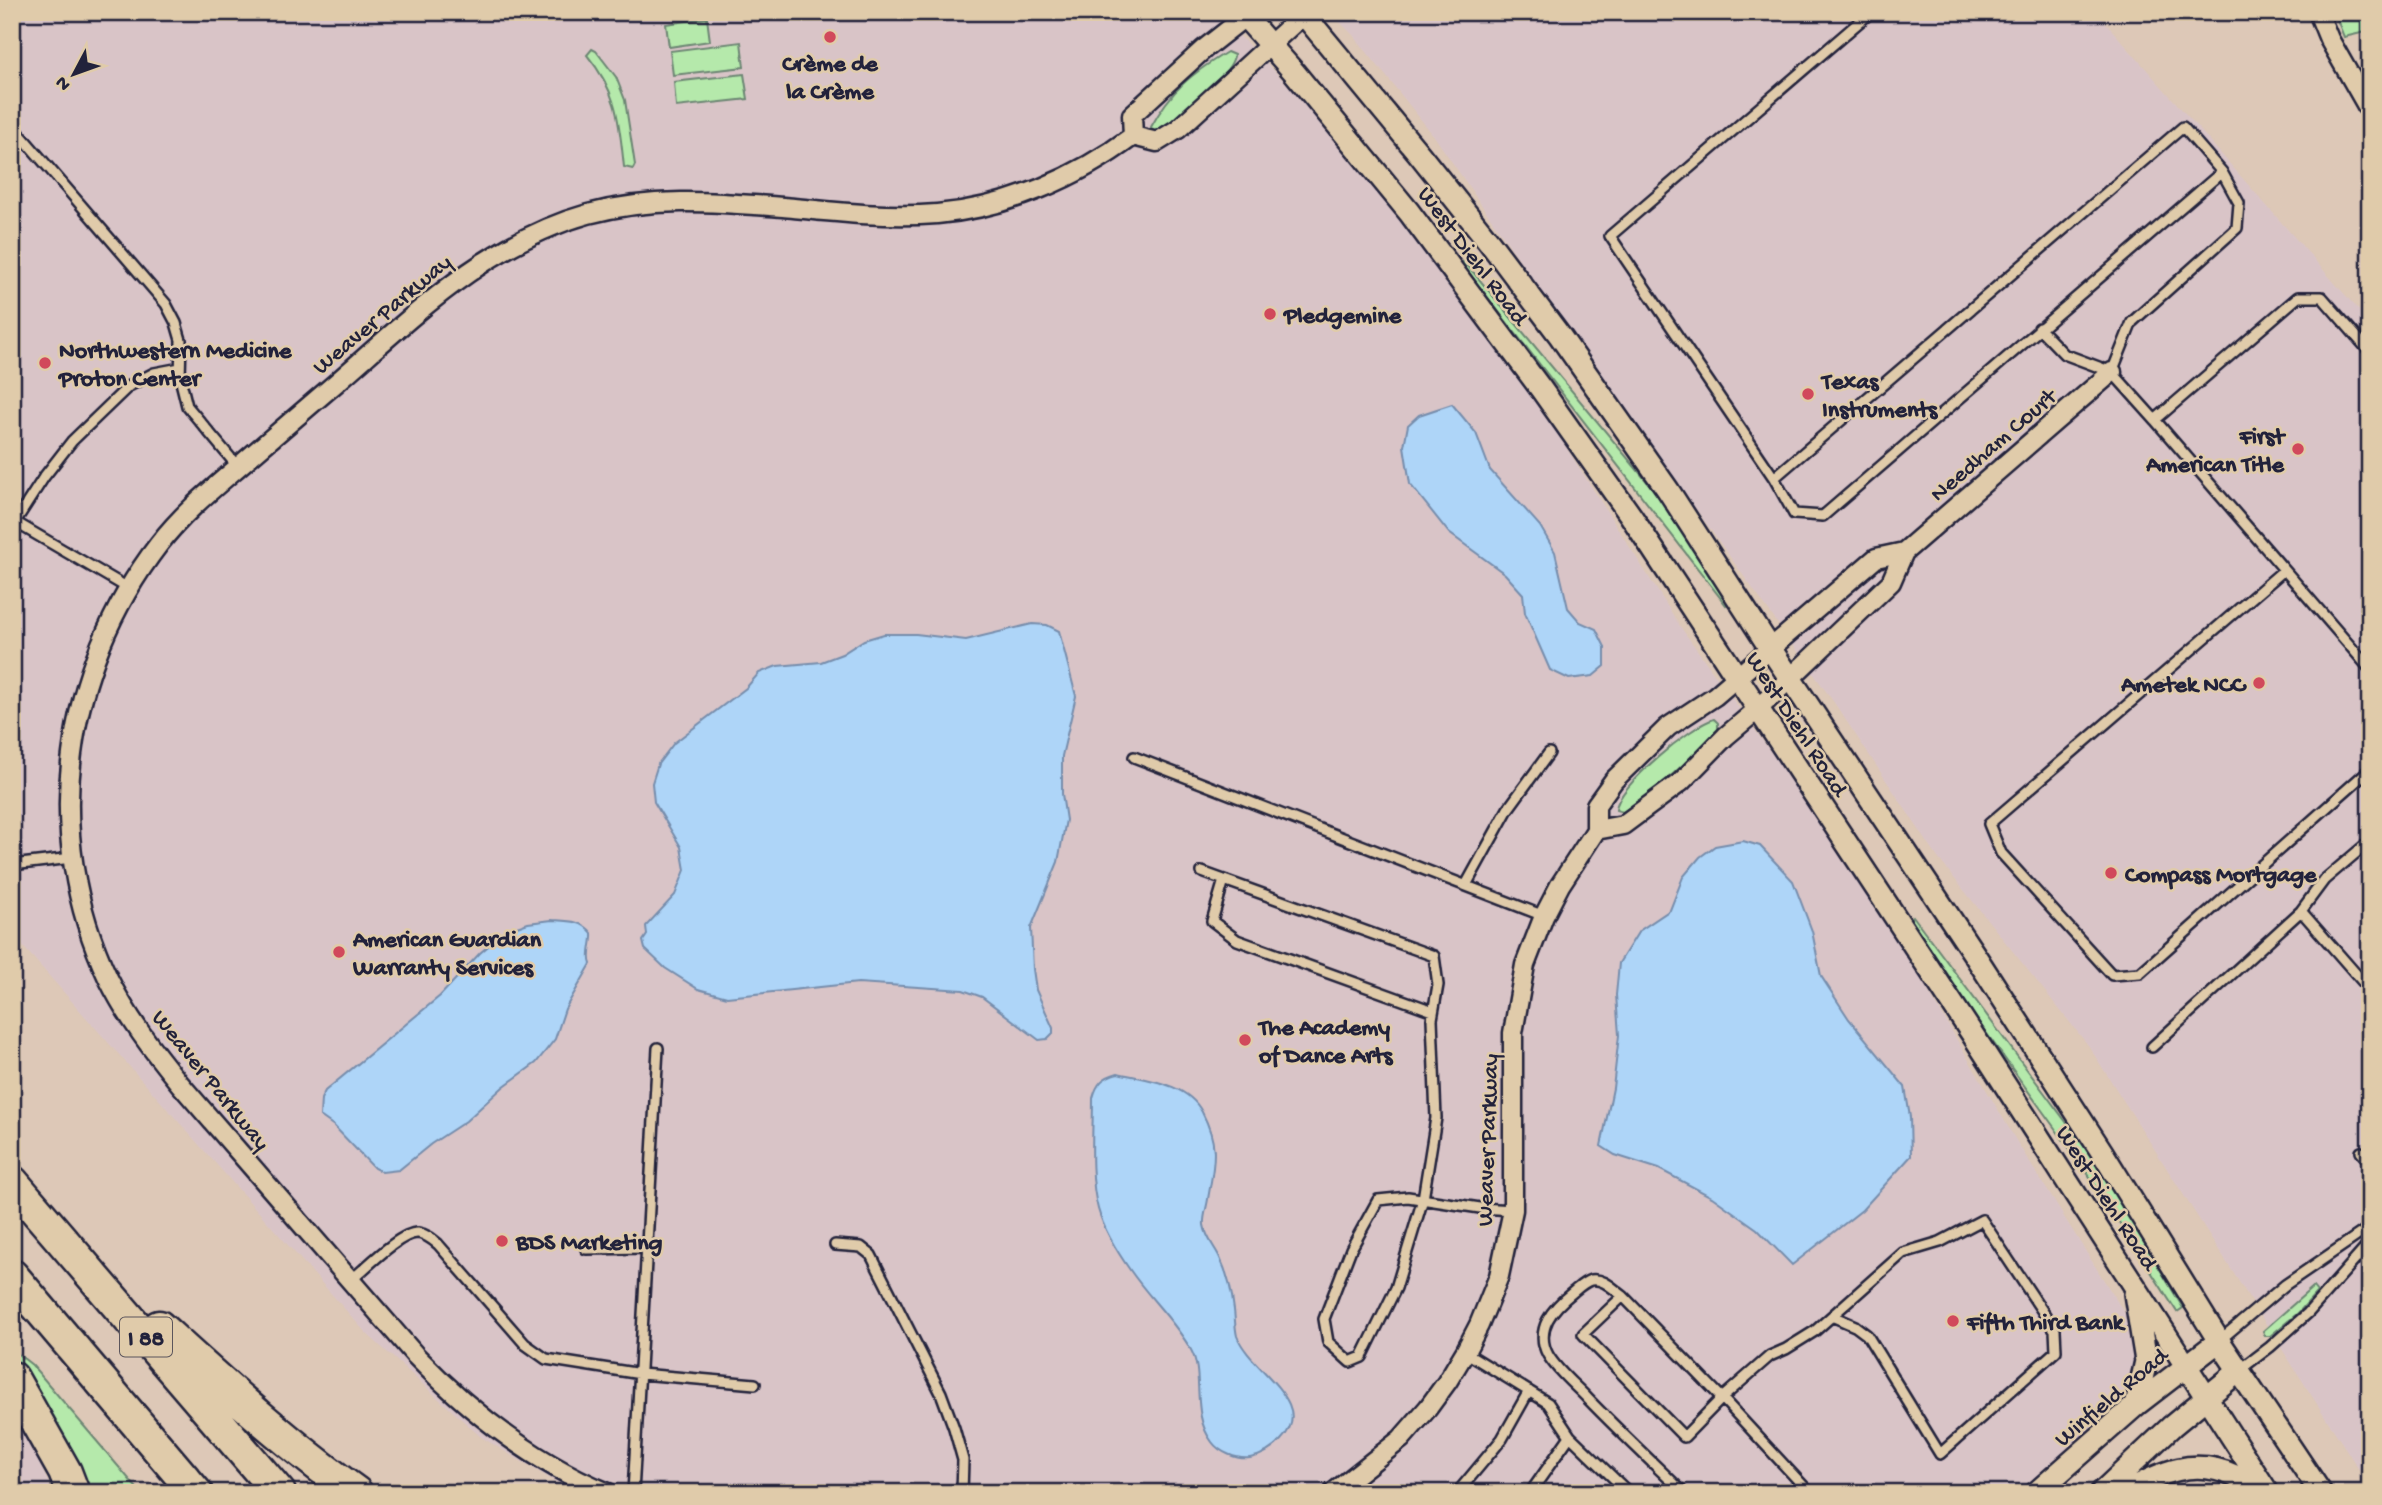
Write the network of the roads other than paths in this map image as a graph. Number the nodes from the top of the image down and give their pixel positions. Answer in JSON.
{"nodes":[{"id":1,"x":1871,"y":12,"type":"edge"},
{"id":2,"x":2318,"y":12,"type":"edge"},
{"id":3,"x":1304,"y":13,"type":"edge"},
{"id":4,"x":1246,"y":14,"type":"edge"},
{"id":5,"x":1270,"y":45,"type":"junction"},
{"id":6,"x":2370,"y":111,"type":"edge"},
{"id":7,"x":12,"y":125,"type":"edge"},
{"id":8,"x":1133,"y":136,"type":"junction"},
{"id":9,"x":2222,"y":172,"type":"junction"},
{"id":10,"x":2039,"y":328,"type":"junction"},
{"id":11,"x":2370,"y":352,"type":"edge"},
{"id":12,"x":180,"y":368,"type":"junction"},
{"id":13,"x":2112,"y":372,"type":"junction"},
{"id":14,"x":2155,"y":419,"type":"junction"},
{"id":15,"x":238,"y":467,"type":"junction"},
{"id":16,"x":1774,"y":478,"type":"junction"},
{"id":17,"x":13,"y":524,"type":"edge"},
{"id":18,"x":1904,"y":552,"type":"junction"},
{"id":19,"x":2284,"y":570,"type":"junction"},
{"id":20,"x":128,"y":588,"type":"junction"},
{"id":21,"x":1770,"y":648,"type":"junction"},
{"id":22,"x":2370,"y":669,"type":"edge"},
{"id":23,"x":1737,"y":678,"type":"junction"},
{"id":24,"x":1791,"y":679,"type":"junction"},
{"id":25,"x":1758,"y":709,"type":"junction"},
{"id":26,"x":1549,"y":753,"type":"dead end"},
{"id":27,"x":1134,"y":757,"type":"dead end"},
{"id":28,"x":2370,"y":769,"type":"edge"},
{"id":29,"x":1596,"y":830,"type":"junction"},
{"id":30,"x":2370,"y":841,"type":"edge"},
{"id":31,"x":72,"y":858,"type":"junction"},
{"id":32,"x":12,"y":865,"type":"edge"},
{"id":33,"x":1202,"y":872,"type":"dead end"},
{"id":34,"x":1224,"y":880,"type":"junction"},
{"id":35,"x":1466,"y":885,"type":"junction"},
{"id":36,"x":2301,"y":911,"type":"junction"},
{"id":37,"x":1544,"y":916,"type":"junction"},
{"id":38,"x":2370,"y":990,"type":"edge"},
{"id":39,"x":1433,"y":1011,"type":"junction"},
{"id":40,"x":2152,"y":1047,"type":"dead end"},
{"id":41,"x":658,"y":1048,"type":"dead end"},
{"id":42,"x":2361,"y":1152,"type":"dead end"},
{"id":43,"x":2370,"y":1162,"type":"edge"},
{"id":44,"x":12,"y":1182,"type":"edge"},
{"id":45,"x":1423,"y":1199,"type":"junction"},
{"id":46,"x":1513,"y":1210,"type":"junction"},
{"id":47,"x":2370,"y":1227,"type":"edge"},
{"id":48,"x":62,"y":1240,"type":"junction"},
{"id":49,"x":2370,"y":1243,"type":"edge"},
{"id":50,"x":835,"y":1245,"type":"dead end"},
{"id":51,"x":647,"y":1248,"type":"junction"},
{"id":52,"x":586,"y":1249,"type":"dead end"},
{"id":53,"x":12,"y":1276,"type":"edge"},
{"id":54,"x":350,"y":1281,"type":"junction"},
{"id":55,"x":2134,"y":1284,"type":"junction"},
{"id":56,"x":1623,"y":1296,"type":"junction"},
{"id":57,"x":1832,"y":1316,"type":"junction"},
{"id":58,"x":2220,"y":1341,"type":"junction"},
{"id":59,"x":1465,"y":1352,"type":"junction"},
{"id":60,"x":2186,"y":1366,"type":"junction"},
{"id":61,"x":2240,"y":1370,"type":"junction"},
{"id":62,"x":641,"y":1374,"type":"junction"},
{"id":63,"x":12,"y":1378,"type":"edge"},
{"id":64,"x":755,"y":1384,"type":"dead end"},
{"id":65,"x":1529,"y":1391,"type":"junction"},
{"id":66,"x":1723,"y":1398,"type":"junction"},
{"id":67,"x":2207,"y":1398,"type":"junction"},
{"id":68,"x":2136,"y":1405,"type":"junction"},
{"id":69,"x":1570,"y":1436,"type":"junction"},
{"id":70,"x":74,"y":1493,"type":"edge"},
{"id":71,"x":196,"y":1493,"type":"edge"},
{"id":72,"x":279,"y":1493,"type":"edge"},
{"id":73,"x":356,"y":1493,"type":"edge"},
{"id":74,"x":608,"y":1493,"type":"edge"},
{"id":75,"x":633,"y":1493,"type":"edge"},
{"id":76,"x":962,"y":1493,"type":"edge"},
{"id":77,"x":1333,"y":1493,"type":"edge"},
{"id":78,"x":1457,"y":1493,"type":"edge"},
{"id":79,"x":1530,"y":1493,"type":"edge"},
{"id":80,"x":1629,"y":1493,"type":"edge"},
{"id":81,"x":1684,"y":1493,"type":"edge"},
{"id":82,"x":1810,"y":1493,"type":"edge"},
{"id":83,"x":2036,"y":1493,"type":"edge"},
{"id":84,"x":2101,"y":1493,"type":"edge"},
{"id":85,"x":2125,"y":1493,"type":"edge"},
{"id":86,"x":2257,"y":1493,"type":"edge"},
{"id":87,"x":2268,"y":1493,"type":"edge"},
{"id":88,"x":2321,"y":1493,"type":"edge"}],
"edges":[{"from":1,"to":16,"type":"lane"},
{"from":2,"to":6,"type":"street"},
{"from":3,"to":5,"type":"street"},
{"from":3,"to":21,"type":"street","name":"West Diehl Road"},
{"from":4,"to":5,"type":"street","name":"West Diehl Road"},
{"from":4,"to":8,"type":"street"},
{"from":5,"to":8,"type":"street"},
{"from":5,"to":23,"type":"street","name":"West Diehl Road"},
{"from":7,"to":12,"type":"lane"},
{"from":8,"to":15,"type":"street","name":"Weaver Parkway"},
{"from":9,"to":10,"type":"lane"},
{"from":9,"to":13,"type":"lane"},
{"from":9,"to":16,"type":"lane"},
{"from":10,"to":13,"type":"lane"},
{"from":10,"to":16,"type":"lane"},
{"from":11,"to":14,"type":"lane"},
{"from":12,"to":15,"type":"lane"},
{"from":12,"to":17,"type":"lane"},
{"from":13,"to":14,"type":"lane"},
{"from":13,"to":18,"type":"street","name":"Needham Court"},
{"from":14,"to":19,"type":"lane"},
{"from":15,"to":20,"type":"street","name":"Weaver Parkway"},
{"from":17,"to":20,"type":"lane"},
{"from":18,"to":21,"type":"street","name":"Needham Court"},
{"from":18,"to":24,"type":"street","name":"Needham Court"},
{"from":19,"to":22,"type":"lane"},
{"from":19,"to":28,"type":"lane"},
{"from":20,"to":31,"type":"street","name":"Weaver Parkway"},
{"from":21,"to":23,"type":"street","name":"Needham Court"},
{"from":21,"to":24,"type":"street","name":"West Diehl Road"},
{"from":23,"to":25,"type":"street","name":"West Diehl Road"},
{"from":23,"to":29,"type":"street","name":"Weaver Parkway"},
{"from":24,"to":25,"type":"street","name":"Needham Court"},
{"from":24,"to":58,"type":"street","name":"West Diehl Road"},
{"from":25,"to":29,"type":"street"},
{"from":25,"to":55,"type":"street","name":"West Diehl Road"},
{"from":26,"to":35,"type":"lane"},
{"from":27,"to":35,"type":"lane"},
{"from":29,"to":37,"type":"street","name":"Weaver Parkway"},
{"from":30,"to":36,"type":"lane"},
{"from":31,"to":32,"type":"lane"},
{"from":31,"to":54,"type":"street","name":"Weaver Parkway"},
{"from":33,"to":34,"type":"lane"},
{"from":34,"to":39,"type":"lane"},
{"from":34,"to":39,"type":"lane"},
{"from":35,"to":37,"type":"lane"},
{"from":36,"to":38,"type":"lane"},
{"from":36,"to":40,"type":"lane"},
{"from":37,"to":46,"type":"street","name":"Weaver Parkway"},
{"from":39,"to":45,"type":"lane"},
{"from":41,"to":51,"type":"lane"},
{"from":42,"to":43,"type":"lane"},
{"from":44,"to":48,"type":"highway","number":"I 88"},
{"from":45,"to":45,"type":"lane"},
{"from":45,"to":46,"type":"lane"},
{"from":46,"to":59,"type":"street","name":"Weaver Parkway"},
{"from":47,"to":58,"type":"lane"},
{"from":48,"to":72,"type":"highway","number":"I 88"},
{"from":48,"to":73,"type":"highway"},
{"from":49,"to":61,"type":"lane"},
{"from":50,"to":76,"type":"lane"},
{"from":51,"to":52,"type":"lane"},
{"from":51,"to":62,"type":"lane"},
{"from":53,"to":71,"type":"highway","number":"I 88"},
{"from":54,"to":62,"type":"lane"},
{"from":54,"to":74,"type":"street","name":"Weaver Parkway"},
{"from":55,"to":60,"type":"street","name":"West Diehl Road"},
{"from":55,"to":68,"type":"street"},
{"from":56,"to":66,"type":"lane"},
{"from":56,"to":66,"type":"lane"},
{"from":56,"to":81,"type":"lane"},
{"from":57,"to":57,"type":"lane"},
{"from":57,"to":66,"type":"lane"},
{"from":58,"to":60,"type":"street","name":"Winfield Road"},
{"from":58,"to":61,"type":"street","name":"West Diehl Road"},
{"from":59,"to":65,"type":"lane"},
{"from":59,"to":77,"type":"street","name":"Weaver Parkway"},
{"from":60,"to":67,"type":"street","name":"West Diehl Road"},
{"from":60,"to":68,"type":"street","name":"Winfield Road"},
{"from":61,"to":67,"type":"street"},
{"from":61,"to":88,"type":"street","name":"West Diehl Road"},
{"from":62,"to":64,"type":"lane"},
{"from":62,"to":75,"type":"lane"},
{"from":63,"to":70,"type":"highway"},
{"from":65,"to":69,"type":"lane"},
{"from":65,"to":78,"type":"lane"},
{"from":66,"to":82,"type":"lane"},
{"from":67,"to":84,"type":"street"},
{"from":67,"to":87,"type":"street","name":"West Diehl Road"},
{"from":68,"to":83,"type":"street","name":"Winfield Road"},
{"from":69,"to":79,"type":"lane"},
{"from":69,"to":80,"type":"lane"},
{"from":85,"to":86,"type":"street"}]}
